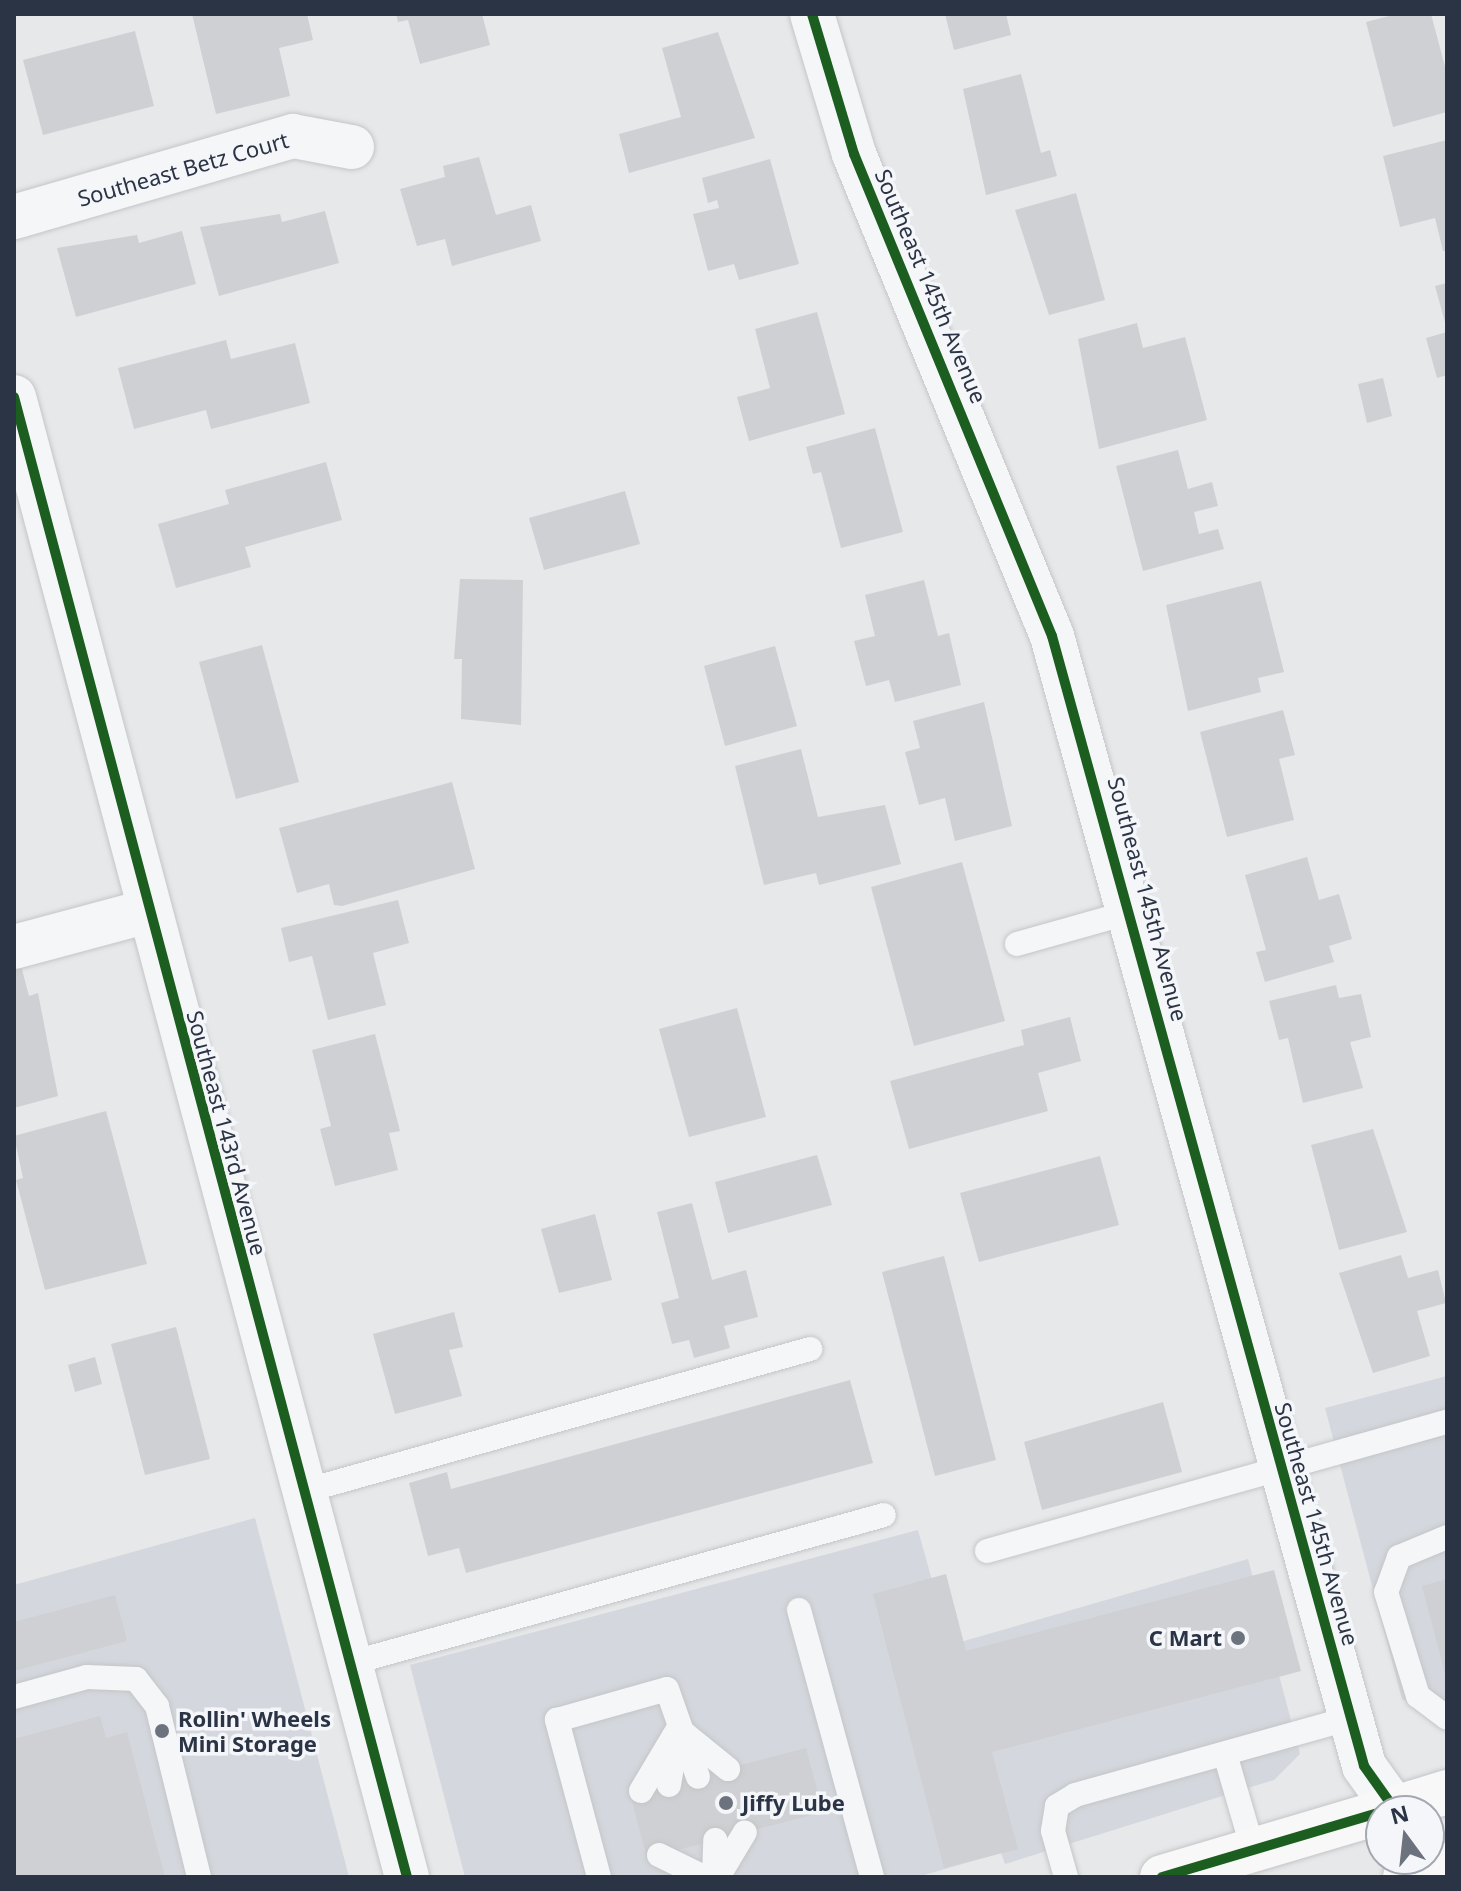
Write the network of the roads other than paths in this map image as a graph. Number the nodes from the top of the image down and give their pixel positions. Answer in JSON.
{"nodes":[{"id":1,"x":812,"y":14,"type":"edge"},
{"id":2,"x":352,"y":147,"type":"dead end"},
{"id":3,"x":14,"y":217,"type":"edge"},
{"id":4,"x":14,"y":397,"type":"edge"},
{"id":5,"x":20,"y":452,"type":"edge"},
{"id":6,"x":148,"y":911,"type":"junction"},
{"id":7,"x":1131,"y":912,"type":"junction"},
{"id":8,"x":1017,"y":944,"type":"dead end"},
{"id":9,"x":14,"y":947,"type":"edge"},
{"id":10,"x":810,"y":1349,"type":"dead end"},
{"id":11,"x":1447,"y":1422,"type":"edge"},
{"id":12,"x":1281,"y":1471,"type":"junction"},
{"id":13,"x":301,"y":1492,"type":"junction"},
{"id":14,"x":884,"y":1515,"type":"dead end"},
{"id":15,"x":1447,"y":1537,"type":"edge"},
{"id":16,"x":987,"y":1551,"type":"dead end"},
{"id":17,"x":799,"y":1610,"type":"dead end"},
{"id":18,"x":347,"y":1664,"type":"junction"},
{"id":19,"x":14,"y":1697,"type":"edge"},
{"id":20,"x":1351,"y":1718,"type":"junction"},
{"id":21,"x":1447,"y":1718,"type":"edge"},
{"id":22,"x":678,"y":1729,"type":"junction"},
{"id":23,"x":1225,"y":1754,"type":"junction"},
{"id":24,"x":728,"y":1769,"type":"dead end"},
{"id":25,"x":698,"y":1777,"type":"dead end"},
{"id":26,"x":669,"y":1785,"type":"dead end"},
{"id":27,"x":641,"y":1791,"type":"dead end"},
{"id":28,"x":1379,"y":1795,"type":"edge"},
{"id":29,"x":1365,"y":1817,"type":"edge"},
{"id":30,"x":745,"y":1832,"type":"dead end"},
{"id":31,"x":715,"y":1840,"type":"dead end"},
{"id":32,"x":686,"y":1848,"type":"dead end"},
{"id":33,"x":1253,"y":1850,"type":"junction"},
{"id":34,"x":659,"y":1855,"type":"dead end"},
{"id":35,"x":1447,"y":1865,"type":"edge"},
{"id":36,"x":199,"y":1877,"type":"edge"},
{"id":37,"x":407,"y":1877,"type":"edge"},
{"id":38,"x":599,"y":1877,"type":"edge"},
{"id":39,"x":712,"y":1877,"type":"edge"},
{"id":40,"x":872,"y":1877,"type":"edge"},
{"id":41,"x":1066,"y":1877,"type":"edge"},
{"id":42,"x":1162,"y":1877,"type":"edge"},
{"id":43,"x":1405,"y":1877,"type":"edge"}],
"edges":[{"from":1,"to":7,"type":"street","name":"Southeast 145th Avenue"},
{"from":2,"to":3,"type":"street","name":"Southeast Betz Court"},
{"from":4,"to":5,"type":"street","name":"Southeast 143rd Avenue"},
{"from":5,"to":6,"type":"street","name":"Southeast 143rd Avenue"},
{"from":6,"to":9,"type":"street"},
{"from":6,"to":13,"type":"street","name":"Southeast 143rd Avenue"},
{"from":7,"to":8,"type":"lane"},
{"from":7,"to":12,"type":"street","name":"Southeast 145th Avenue"},
{"from":10,"to":13,"type":"lane"},
{"from":11,"to":12,"type":"lane"},
{"from":12,"to":16,"type":"lane"},
{"from":12,"to":20,"type":"street","name":"Southeast 145th Avenue"},
{"from":13,"to":18,"type":"street","name":"Southeast 143rd Avenue"},
{"from":14,"to":18,"type":"lane"},
{"from":15,"to":21,"type":"lane"},
{"from":17,"to":40,"type":"lane"},
{"from":18,"to":37,"type":"street","name":"Southeast 143rd Avenue"},
{"from":19,"to":36,"type":"lane"},
{"from":20,"to":23,"type":"lane"},
{"from":20,"to":28,"type":"street","name":"Southeast 145th Avenue"},
{"from":22,"to":24,"type":"lane"},
{"from":22,"to":25,"type":"lane"},
{"from":22,"to":26,"type":"lane"},
{"from":22,"to":27,"type":"lane"},
{"from":22,"to":38,"type":"lane"},
{"from":23,"to":33,"type":"lane"},
{"from":23,"to":41,"type":"lane"},
{"from":29,"to":33,"type":"main road"},
{"from":30,"to":39,"type":"lane"},
{"from":31,"to":39,"type":"lane"},
{"from":32,"to":39,"type":"lane"},
{"from":33,"to":42,"type":"main road"},
{"from":34,"to":39,"type":"lane"},
{"from":35,"to":43,"type":"main road"}]}
